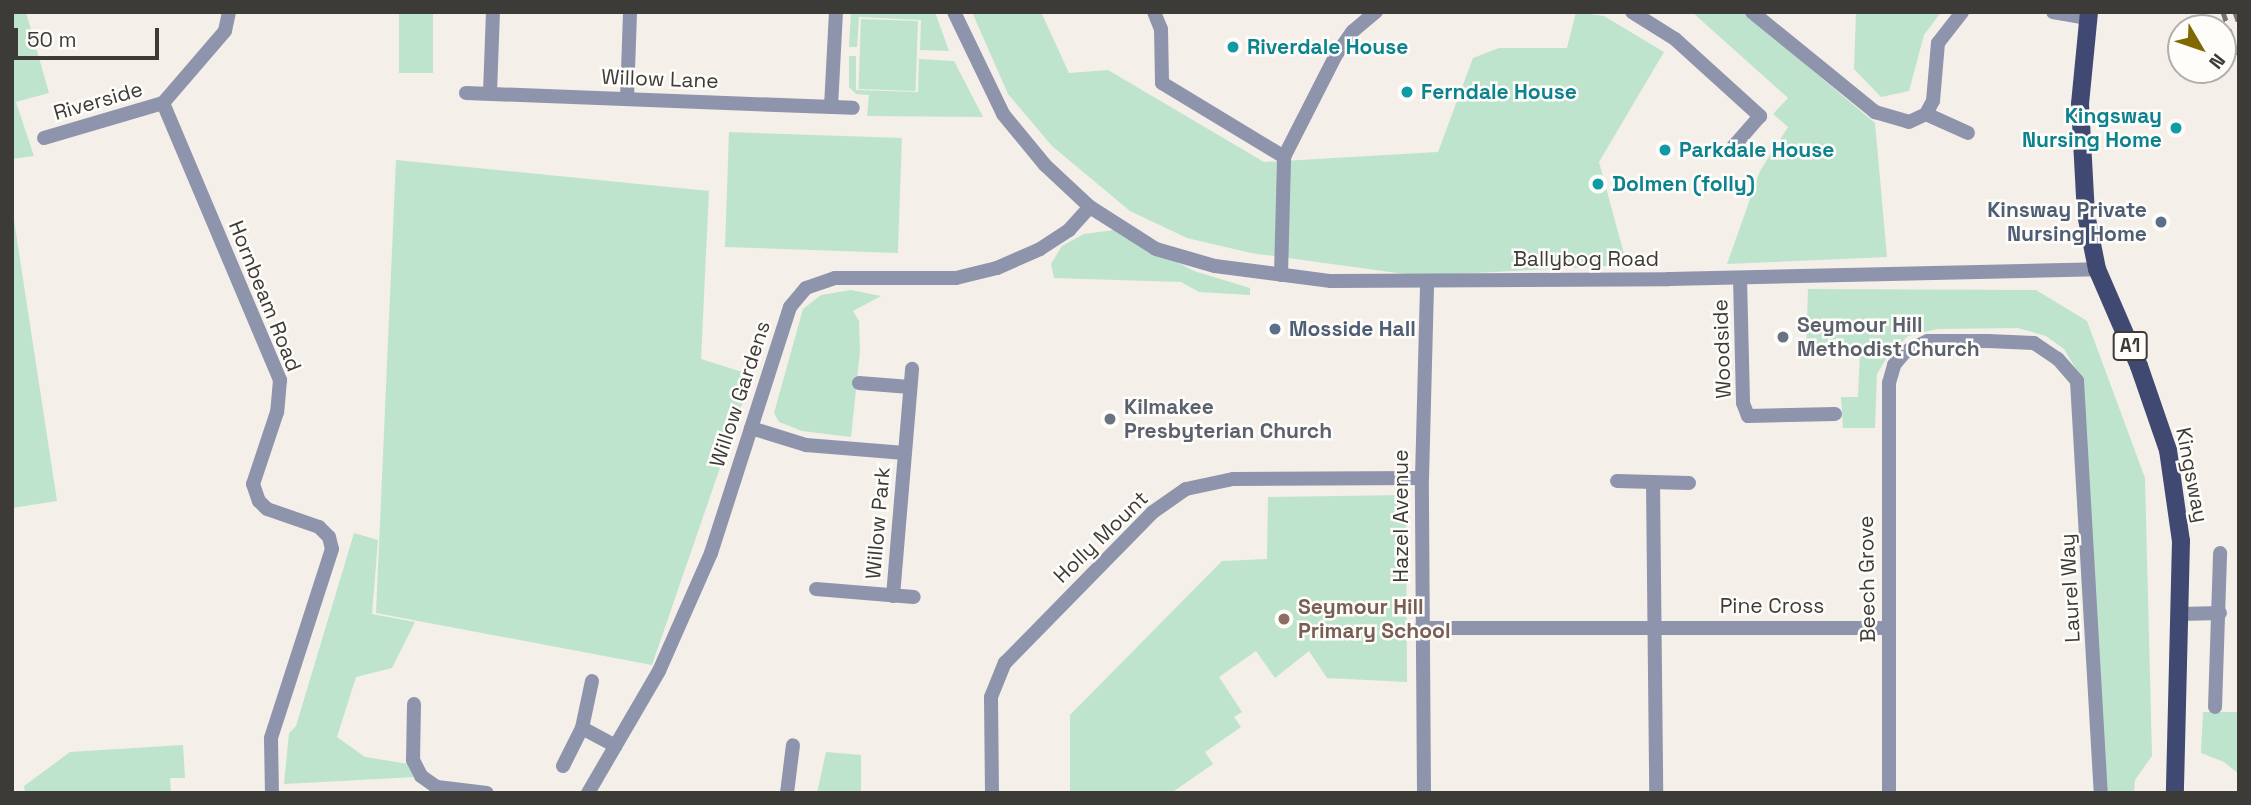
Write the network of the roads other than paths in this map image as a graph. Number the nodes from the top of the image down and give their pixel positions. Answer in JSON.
{"nodes":[{"id":1,"x":229,"y":12,"type":"edge"},
{"id":2,"x":493,"y":12,"type":"edge"},
{"id":3,"x":630,"y":12,"type":"edge"},
{"id":4,"x":836,"y":12,"type":"edge"},
{"id":5,"x":954,"y":12,"type":"edge"},
{"id":6,"x":1154,"y":12,"type":"edge"},
{"id":7,"x":1376,"y":12,"type":"edge"},
{"id":8,"x":1632,"y":12,"type":"edge"},
{"id":9,"x":1752,"y":12,"type":"edge"},
{"id":10,"x":1962,"y":12,"type":"edge"},
{"id":11,"x":2053,"y":12,"type":"edge"},
{"id":12,"x":2088,"y":15,"type":"edge"},
{"id":13,"x":466,"y":93,"type":"dead end"},
{"id":14,"x":489,"y":93,"type":"junction"},
{"id":15,"x":627,"y":99,"type":"junction"},
{"id":16,"x":163,"y":103,"type":"junction"},
{"id":17,"x":831,"y":107,"type":"junction"},
{"id":18,"x":853,"y":108,"type":"dead end"},
{"id":19,"x":1926,"y":114,"type":"junction"},
{"id":20,"x":1968,"y":133,"type":"dead end"},
{"id":21,"x":44,"y":138,"type":"dead end"},
{"id":22,"x":1733,"y":147,"type":"dead end"},
{"id":23,"x":1284,"y":157,"type":"junction"},
{"id":24,"x":1090,"y":207,"type":"junction"},
{"id":25,"x":2097,"y":268,"type":"junction"},
{"id":26,"x":1281,"y":275,"type":"junction"},
{"id":27,"x":1740,"y":278,"type":"junction"},
{"id":28,"x":1427,"y":281,"type":"junction"},
{"id":29,"x":912,"y":369,"type":"dead end"},
{"id":30,"x":2077,"y":381,"type":"joint"},
{"id":31,"x":859,"y":383,"type":"dead end"},
{"id":32,"x":910,"y":387,"type":"junction"},
{"id":33,"x":1835,"y":414,"type":"dead end"},
{"id":34,"x":751,"y":428,"type":"junction"},
{"id":35,"x":905,"y":453,"type":"junction"},
{"id":36,"x":1422,"y":478,"type":"junction"},
{"id":37,"x":1617,"y":481,"type":"dead end"},
{"id":38,"x":1653,"y":482,"type":"junction"},
{"id":39,"x":1689,"y":483,"type":"dead end"},
{"id":40,"x":2220,"y":553,"type":"dead end"},
{"id":41,"x":816,"y":589,"type":"dead end"},
{"id":42,"x":893,"y":596,"type":"junction"},
{"id":43,"x":914,"y":597,"type":"dead end"},
{"id":44,"x":2220,"y":613,"type":"junction"},
{"id":45,"x":2180,"y":614,"type":"junction"},
{"id":46,"x":1422,"y":628,"type":"junction"},
{"id":47,"x":1654,"y":628,"type":"junction"},
{"id":48,"x":1889,"y":628,"type":"junction"},
{"id":49,"x":592,"y":681,"type":"dead end"},
{"id":50,"x":414,"y":704,"type":"dead end"},
{"id":51,"x":2215,"y":707,"type":"dead end"},
{"id":52,"x":582,"y":728,"type":"junction"},
{"id":53,"x":793,"y":745,"type":"dead end"},
{"id":54,"x":616,"y":746,"type":"junction"},
{"id":55,"x":563,"y":766,"type":"dead end"},
{"id":56,"x":272,"y":793,"type":"edge"},
{"id":57,"x":487,"y":793,"type":"edge"},
{"id":58,"x":588,"y":793,"type":"edge"},
{"id":59,"x":787,"y":793,"type":"edge"},
{"id":60,"x":992,"y":793,"type":"edge"},
{"id":61,"x":1424,"y":793,"type":"edge"},
{"id":62,"x":1657,"y":793,"type":"edge"},
{"id":63,"x":1889,"y":793,"type":"edge"},
{"id":64,"x":2101,"y":793,"type":"edge"},
{"id":65,"x":2175,"y":793,"type":"edge"}],
"edges":[{"from":1,"to":16,"type":"street"},
{"from":2,"to":14,"type":"street"},
{"from":3,"to":15,"type":"street"},
{"from":4,"to":17,"type":"street"},
{"from":5,"to":24,"type":"street","name":"Ballybog Road"},
{"from":6,"to":23,"type":"street"},
{"from":7,"to":23,"type":"street"},
{"from":8,"to":22,"type":"street"},
{"from":9,"to":19,"type":"street"},
{"from":10,"to":19,"type":"street"},
{"from":11,"to":12,"type":"street"},
{"from":12,"to":25,"type":"main road","name":"Kingsway","number":"A1"},
{"from":13,"to":14,"type":"street","name":"Willow Lane"},
{"from":14,"to":15,"type":"street","name":"Willow Lane"},
{"from":15,"to":17,"type":"street","name":"Willow Lane"},
{"from":16,"to":21,"type":"street","name":"Riverside"},
{"from":16,"to":56,"type":"street","name":"Hornbeam Road"},
{"from":17,"to":18,"type":"street","name":"Willow Lane"},
{"from":19,"to":20,"type":"street"},
{"from":23,"to":26,"type":"street"},
{"from":24,"to":26,"type":"street","name":"Ballybog Road"},
{"from":24,"to":34,"type":"street","name":"Willow Gardens"},
{"from":25,"to":27,"type":"street","name":"Ballybog Road"},
{"from":25,"to":45,"type":"main road","name":"Kingsway","number":"A1"},
{"from":26,"to":28,"type":"street","name":"Ballybog Road"},
{"from":27,"to":28,"type":"street","name":"Ballybog Road"},
{"from":27,"to":33,"type":"street","name":"Woodside"},
{"from":28,"to":36,"type":"street","name":"Hazel Avenue"},
{"from":29,"to":32,"type":"street","name":"Willow Park"},
{"from":30,"to":48,"type":"street","name":"Beech Grove"},
{"from":30,"to":64,"type":"street","name":"Laurel Way"},
{"from":31,"to":32,"type":"street"},
{"from":32,"to":35,"type":"street","name":"Willow Park"},
{"from":34,"to":35,"type":"street","name":"Willow Park"},
{"from":34,"to":54,"type":"street","name":"Willow Gardens"},
{"from":35,"to":42,"type":"street","name":"Willow Park"},
{"from":36,"to":46,"type":"street","name":"Hazel Avenue"},
{"from":36,"to":60,"type":"street","name":"Holly Mount"},
{"from":37,"to":38,"type":"street"},
{"from":38,"to":39,"type":"street"},
{"from":38,"to":47,"type":"street"},
{"from":40,"to":44,"type":"street"},
{"from":41,"to":42,"type":"street","name":"Willow Park"},
{"from":42,"to":43,"type":"street","name":"Willow Park"},
{"from":44,"to":45,"type":"street"},
{"from":44,"to":51,"type":"street"},
{"from":45,"to":65,"type":"main road","name":"Kingsway","number":"A1"},
{"from":46,"to":47,"type":"street","name":"Pine Cross"},
{"from":46,"to":61,"type":"street","name":"Hazel Avenue"},
{"from":47,"to":48,"type":"street","name":"Pine Cross"},
{"from":47,"to":62,"type":"street"},
{"from":48,"to":63,"type":"street","name":"Beech Grove"},
{"from":49,"to":52,"type":"street"},
{"from":50,"to":57,"type":"street"},
{"from":52,"to":54,"type":"street"},
{"from":52,"to":55,"type":"street"},
{"from":53,"to":59,"type":"street"},
{"from":54,"to":58,"type":"street","name":"Willow Gardens"}]}
